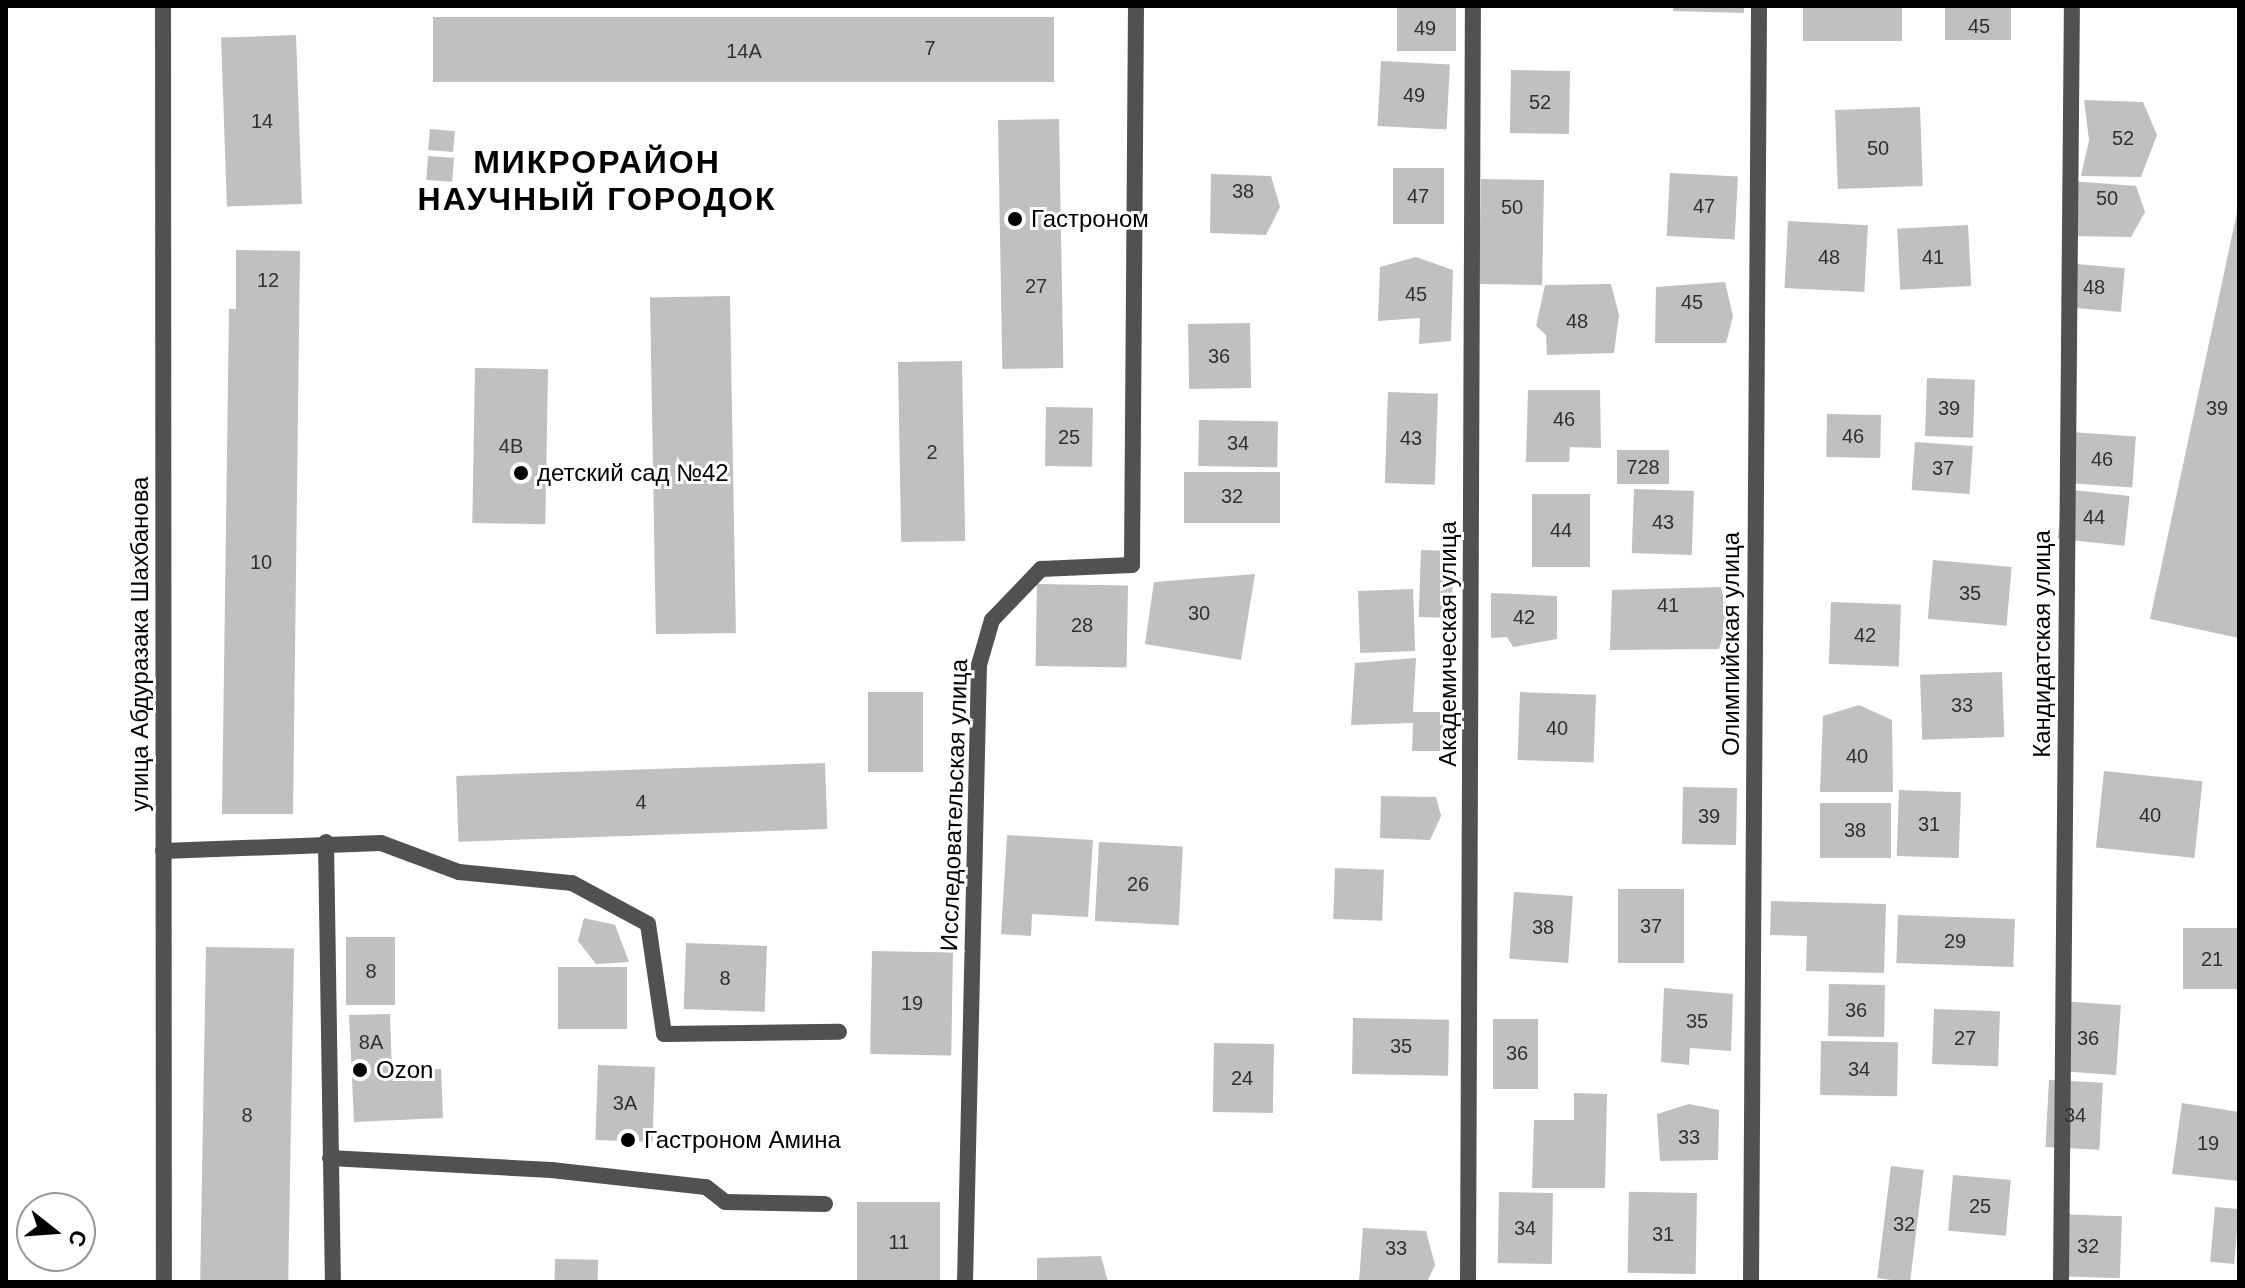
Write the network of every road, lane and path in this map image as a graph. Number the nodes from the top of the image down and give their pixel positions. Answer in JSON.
{"nodes":[{"id":1,"x":163,"y":6,"type":"edge"},
{"id":2,"x":1136,"y":6,"type":"edge"},
{"id":3,"x":1473,"y":6,"type":"edge"},
{"id":4,"x":1759,"y":6,"type":"edge"},
{"id":5,"x":2072,"y":6,"type":"edge"},
{"id":6,"x":326,"y":842,"type":"junction"},
{"id":7,"x":163,"y":851,"type":"junction"},
{"id":8,"x":839,"y":1032,"type":"dead end"},
{"id":9,"x":330,"y":1158,"type":"junction"},
{"id":10,"x":825,"y":1204,"type":"dead end"},
{"id":11,"x":164,"y":1282,"type":"edge"},
{"id":12,"x":333,"y":1282,"type":"edge"},
{"id":13,"x":965,"y":1282,"type":"edge"},
{"id":14,"x":1468,"y":1282,"type":"edge"},
{"id":15,"x":1751,"y":1282,"type":"edge"},
{"id":16,"x":2061,"y":1282,"type":"edge"}],
"edges":[{"from":1,"to":7,"type":"street","name":"улица Абдуразака Шахбанова"},
{"from":2,"to":13,"type":"street","name":"Исследовательская улица"},
{"from":3,"to":14,"type":"street","name":"Академическая улица"},
{"from":4,"to":15,"type":"street","name":"Олимпийская улица"},
{"from":5,"to":16,"type":"street","name":"Кандидатская улица"},
{"from":6,"to":7,"type":"street"},
{"from":6,"to":8,"type":"street"},
{"from":6,"to":9,"type":"street"},
{"from":7,"to":11,"type":"street","name":"улица Абдуразака Шахбанова"},
{"from":9,"to":10,"type":"street"},
{"from":9,"to":12,"type":"street"}]}
